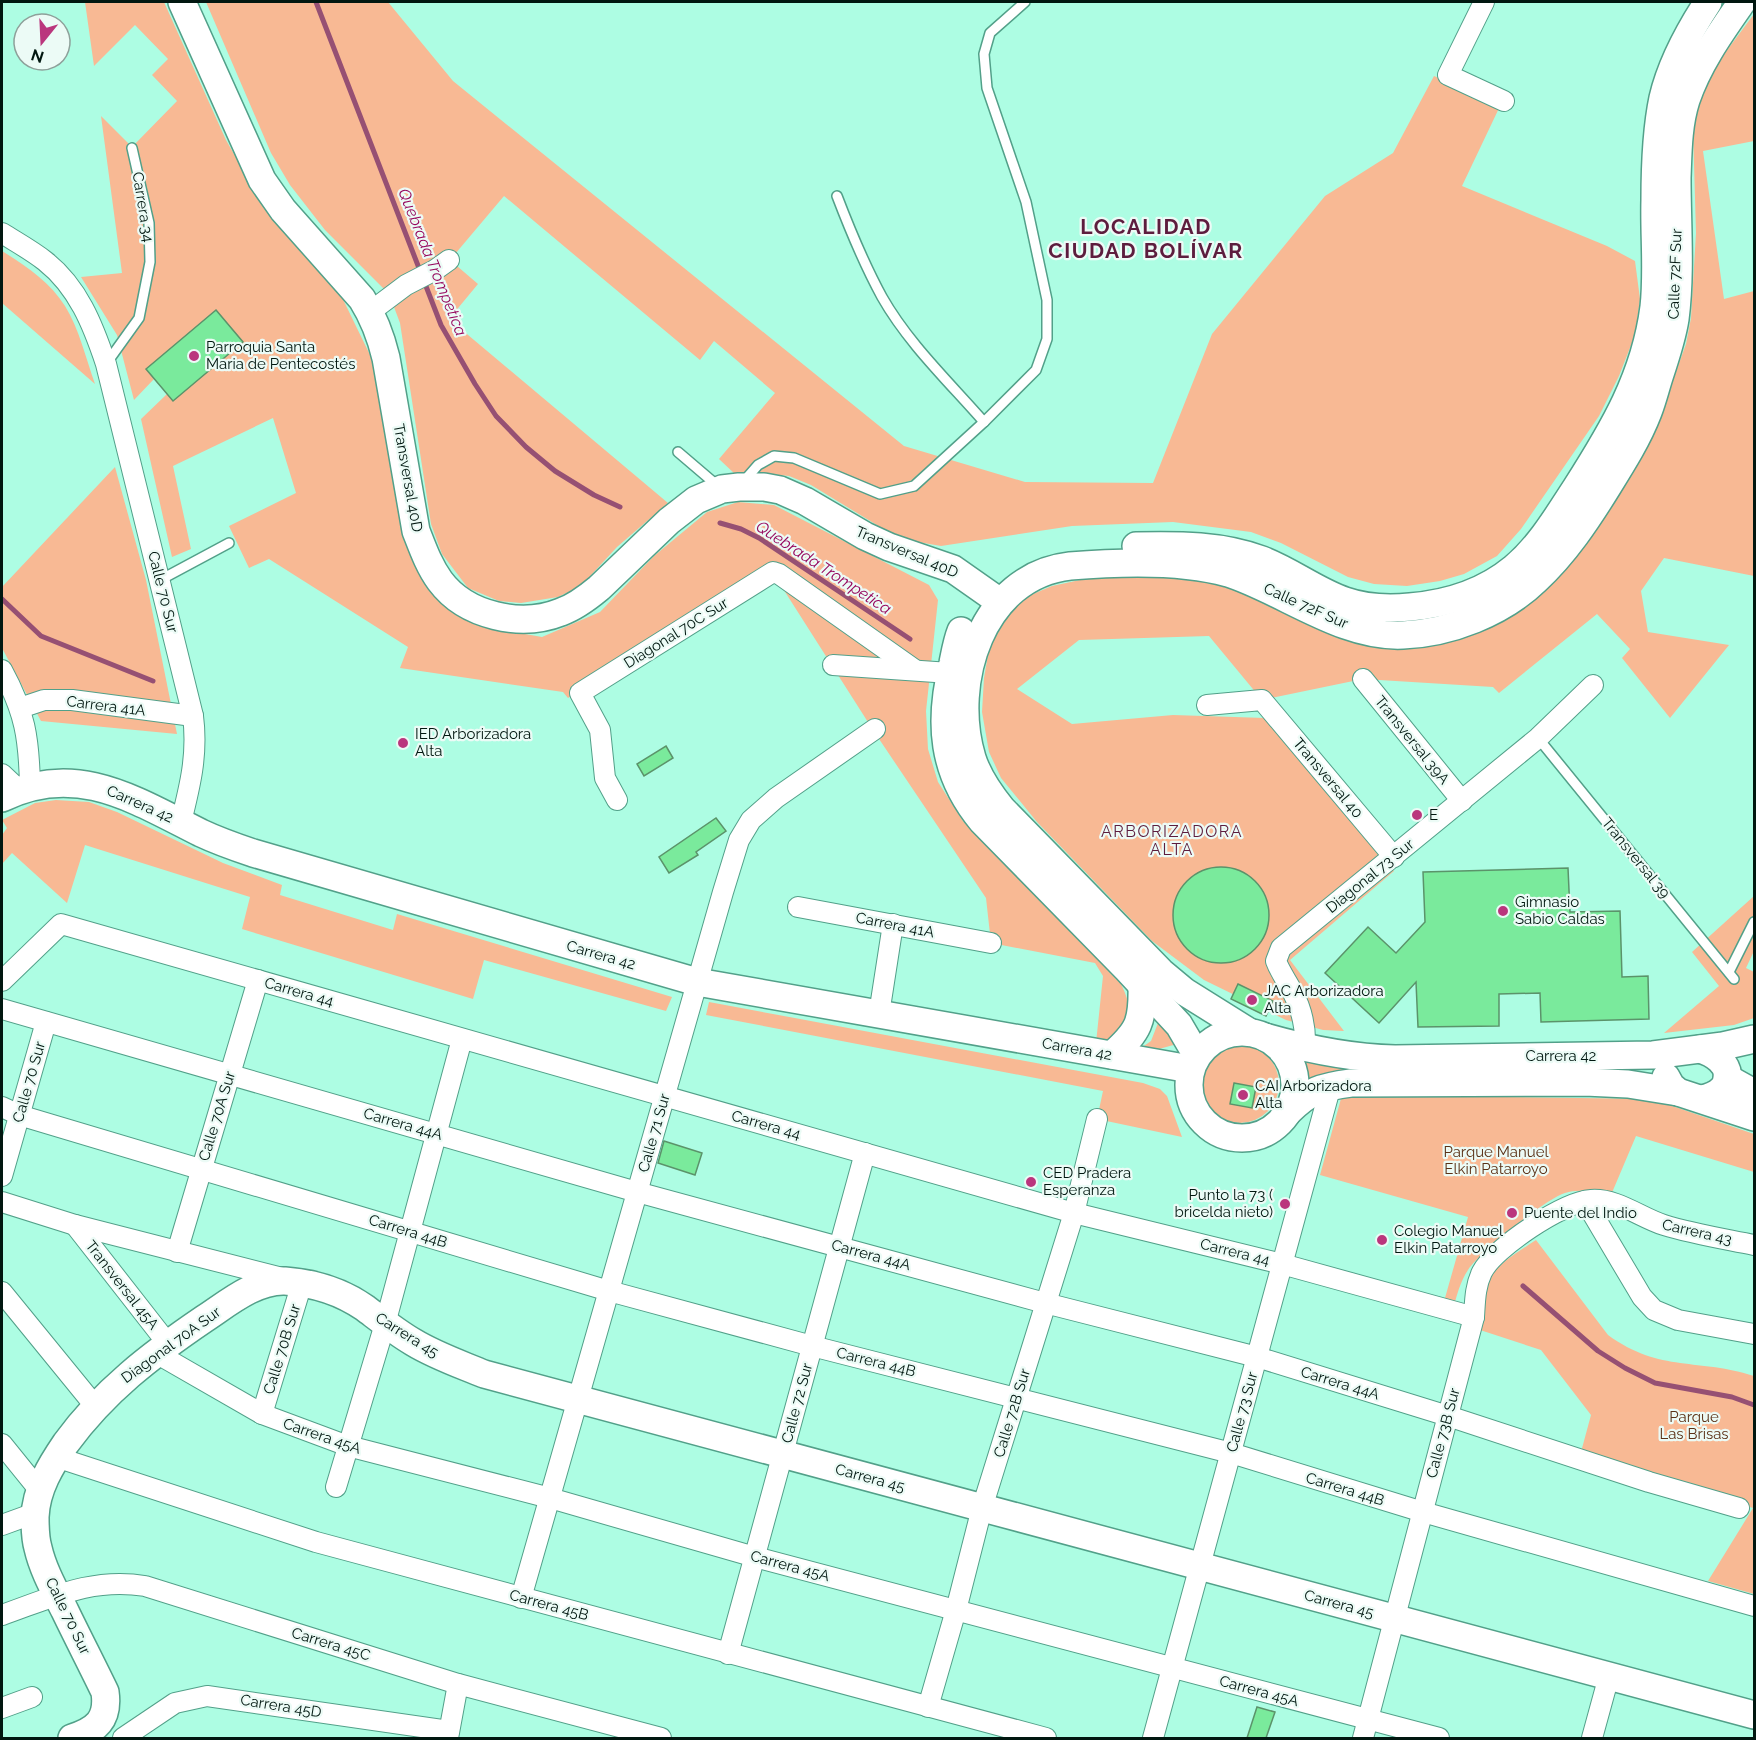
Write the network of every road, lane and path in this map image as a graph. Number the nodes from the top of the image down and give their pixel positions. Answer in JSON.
{"nodes":[{"id":1,"x":182,"y":2,"type":"edge"},
{"id":2,"x":1025,"y":2,"type":"edge"},
{"id":3,"x":1484,"y":2,"type":"edge"},
{"id":4,"x":1708,"y":2,"type":"edge"},
{"id":5,"x":1742,"y":2,"type":"edge"},
{"id":6,"x":1504,"y":101,"type":"dead end"},
{"id":7,"x":132,"y":148,"type":"dead end"},
{"id":8,"x":837,"y":196,"type":"dead end"},
{"id":9,"x":2,"y":233,"type":"edge"},
{"id":10,"x":442,"y":265,"type":"dead end"},
{"id":11,"x":370,"y":312,"type":"junction"},
{"id":12,"x":106,"y":364,"type":"junction"},
{"id":13,"x":984,"y":422,"type":"junction"},
{"id":14,"x":678,"y":452,"type":"dead end"},
{"id":15,"x":730,"y":488,"type":"junction"},
{"id":16,"x":229,"y":543,"type":"dead end"},
{"id":17,"x":160,"y":580,"type":"junction"},
{"id":18,"x":993,"y":596,"type":"junction"},
{"id":19,"x":833,"y":665,"type":"dead end"},
{"id":20,"x":2,"y":670,"type":"edge"},
{"id":21,"x":915,"y":670,"type":"junction"},
{"id":22,"x":950,"y":673,"type":"junction"},
{"id":23,"x":1362,"y":679,"type":"dead end"},
{"id":24,"x":1593,"y":685,"type":"dead end"},
{"id":25,"x":1207,"y":705,"type":"dead end"},
{"id":26,"x":20,"y":708,"type":"junction"},
{"id":27,"x":193,"y":716,"type":"junction"},
{"id":28,"x":875,"y":729,"type":"dead end"},
{"id":29,"x":1539,"y":738,"type":"junction"},
{"id":30,"x":13,"y":787,"type":"edge"},
{"id":31,"x":617,"y":800,"type":"dead end"},
{"id":32,"x":1462,"y":801,"type":"junction"},
{"id":33,"x":181,"y":822,"type":"junction"},
{"id":34,"x":1394,"y":857,"type":"junction"},
{"id":35,"x":798,"y":907,"type":"dead end"},
{"id":36,"x":1755,"y":922,"type":"edge"},
{"id":37,"x":893,"y":924,"type":"junction"},
{"id":38,"x":991,"y":943,"type":"dead end"},
{"id":39,"x":258,"y":980,"type":"junction"},
{"id":40,"x":2,"y":981,"type":"edge"},
{"id":41,"x":697,"y":982,"type":"junction"},
{"id":42,"x":1142,"y":985,"type":"junction"},
{"id":43,"x":2,"y":1009,"type":"edge"},
{"id":44,"x":879,"y":1014,"type":"junction"},
{"id":45,"x":46,"y":1022,"type":"junction"},
{"id":46,"x":1257,"y":1034,"type":"junction"},
{"id":47,"x":462,"y":1039,"type":"junction"},
{"id":48,"x":1749,"y":1041,"type":"edge"},
{"id":49,"x":1305,"y":1048,"type":"junction"},
{"id":50,"x":1689,"y":1050,"type":"junction"},
{"id":51,"x":1112,"y":1055,"type":"junction"},
{"id":52,"x":1193,"y":1061,"type":"junction"},
{"id":53,"x":1727,"y":1074,"type":"junction"},
{"id":54,"x":230,"y":1075,"type":"junction"},
{"id":55,"x":1330,"y":1085,"type":"junction"},
{"id":56,"x":1755,"y":1093,"type":"edge"},
{"id":57,"x":1690,"y":1095,"type":"junction"},
{"id":58,"x":664,"y":1096,"type":"junction"},
{"id":59,"x":10,"y":1111,"type":"edge"},
{"id":60,"x":1288,"y":1112,"type":"junction"},
{"id":61,"x":1755,"y":1117,"type":"edge"},
{"id":62,"x":1097,"y":1119,"type":"dead end"},
{"id":63,"x":436,"y":1134,"type":"junction"},
{"id":64,"x":865,"y":1153,"type":"junction"},
{"id":65,"x":201,"y":1170,"type":"junction"},
{"id":66,"x":2,"y":1176,"type":"edge"},
{"id":67,"x":637,"y":1192,"type":"junction"},
{"id":68,"x":1585,"y":1201,"type":"junction"},
{"id":69,"x":2,"y":1202,"type":"edge"},
{"id":70,"x":1608,"y":1202,"type":"joint"},
{"id":71,"x":1074,"y":1213,"type":"junction"},
{"id":72,"x":75,"y":1225,"type":"junction"},
{"id":73,"x":410,"y":1231,"type":"junction"},
{"id":74,"x":1755,"y":1245,"type":"edge"},
{"id":75,"x":840,"y":1246,"type":"junction"},
{"id":76,"x":177,"y":1252,"type":"junction"},
{"id":77,"x":1282,"y":1264,"type":"junction"},
{"id":78,"x":302,"y":1283,"type":"junction"},
{"id":79,"x":609,"y":1291,"type":"junction"},
{"id":80,"x":2,"y":1292,"type":"edge"},
{"id":81,"x":1045,"y":1303,"type":"junction"},
{"id":82,"x":1474,"y":1317,"type":"junction"},
{"id":83,"x":385,"y":1324,"type":"junction"},
{"id":84,"x":1755,"y":1334,"type":"edge"},
{"id":85,"x":812,"y":1346,"type":"junction"},
{"id":86,"x":162,"y":1348,"type":"junction"},
{"id":87,"x":1257,"y":1357,"type":"junction"},
{"id":88,"x":1017,"y":1397,"type":"junction"},
{"id":89,"x":578,"y":1399,"type":"junction"},
{"id":90,"x":95,"y":1406,"type":"junction"},
{"id":91,"x":262,"y":1414,"type":"junction"},
{"id":92,"x":1448,"y":1416,"type":"junction"},
{"id":93,"x":2,"y":1444,"type":"edge"},
{"id":94,"x":348,"y":1446,"type":"junction"},
{"id":95,"x":1231,"y":1453,"type":"junction"},
{"id":96,"x":783,"y":1455,"type":"junction"},
{"id":97,"x":56,"y":1457,"type":"junction"},
{"id":98,"x":336,"y":1487,"type":"dead end"},
{"id":99,"x":550,"y":1498,"type":"junction"},
{"id":100,"x":38,"y":1502,"type":"junction"},
{"id":101,"x":982,"y":1508,"type":"junction"},
{"id":102,"x":1739,"y":1508,"type":"dead end"},
{"id":103,"x":1423,"y":1512,"type":"junction"},
{"id":104,"x":2,"y":1525,"type":"edge"},
{"id":105,"x":754,"y":1557,"type":"junction"},
{"id":106,"x":1200,"y":1566,"type":"junction"},
{"id":107,"x":58,"y":1596,"type":"junction"},
{"id":108,"x":521,"y":1598,"type":"junction"},
{"id":109,"x":1755,"y":1605,"type":"edge"},
{"id":110,"x":956,"y":1610,"type":"junction"},
{"id":111,"x":2,"y":1616,"type":"edge"},
{"id":112,"x":1395,"y":1619,"type":"junction"},
{"id":113,"x":728,"y":1654,"type":"junction"},
{"id":114,"x":1172,"y":1668,"type":"junction"},
{"id":115,"x":1609,"y":1676,"type":"junction"},
{"id":116,"x":458,"y":1684,"type":"junction"},
{"id":117,"x":32,"y":1697,"type":"dead end"},
{"id":118,"x":928,"y":1707,"type":"junction"},
{"id":119,"x":2,"y":1708,"type":"edge"},
{"id":120,"x":1755,"y":1715,"type":"edge"},
{"id":121,"x":1366,"y":1729,"type":"edge"},
{"id":122,"x":448,"y":1735,"type":"edge"},
{"id":123,"x":1025,"y":1736,"type":"edge"},
{"id":124,"x":72,"y":1738,"type":"edge"},
{"id":125,"x":123,"y":1738,"type":"edge"},
{"id":126,"x":661,"y":1738,"type":"edge"},
{"id":127,"x":1046,"y":1738,"type":"edge"},
{"id":128,"x":1153,"y":1738,"type":"edge"},
{"id":129,"x":1439,"y":1738,"type":"edge"},
{"id":130,"x":1592,"y":1738,"type":"edge"}],
"edges":[{"from":1,"to":11,"type":"street","name":"Transversal 40D"},
{"from":2,"to":13,"type":"lane"},
{"from":3,"to":6,"type":"street"},
{"from":4,"to":18,"type":"street","name":"Calle 72F Sur"},
{"from":5,"to":18,"type":"street","name":"Calle 72F Sur"},
{"from":7,"to":12,"type":"lane","name":"Carrera 34"},
{"from":8,"to":13,"type":"lane"},
{"from":9,"to":12,"type":"street","name":"Calle 70 Sur"},
{"from":10,"to":11,"type":"street"},
{"from":11,"to":15,"type":"street","name":"Transversal 40D"},
{"from":12,"to":17,"type":"street","name":"Calle 70 Sur"},
{"from":13,"to":15,"type":"lane"},
{"from":14,"to":15,"type":"lane"},
{"from":15,"to":18,"type":"street","name":"Transversal 40D"},
{"from":16,"to":17,"type":"lane"},
{"from":17,"to":27,"type":"street","name":"Calle 70 Sur"},
{"from":18,"to":22,"type":"street","name":"Calle 72F Sur"},
{"from":18,"to":46,"type":"street","name":"Calle 72F Sur"},
{"from":19,"to":21,"type":"street"},
{"from":20,"to":26,"type":"street"},
{"from":21,"to":22,"type":"street"},
{"from":21,"to":31,"type":"street","name":"Diagonal 70C Sur"},
{"from":22,"to":42,"type":"street","name":"Calle 72F Sur"},
{"from":23,"to":32,"type":"street","name":"Transversal 39A"},
{"from":24,"to":29,"type":"street","name":"Diagonal 73 Sur"},
{"from":25,"to":34,"type":"street","name":"Transversal 40"},
{"from":26,"to":27,"type":"street","name":"Carrera 41A"},
{"from":26,"to":30,"type":"street"},
{"from":27,"to":33,"type":"street","name":"Calle 70 Sur"},
{"from":28,"to":41,"type":"street","name":"Calle 71 Sur"},
{"from":29,"to":32,"type":"street","name":"Diagonal 73 Sur"},
{"from":29,"to":36,"type":"lane","name":"Transversal 39"},
{"from":30,"to":33,"type":"street","name":"Carrera 42"},
{"from":32,"to":34,"type":"street","name":"Diagonal 73 Sur"},
{"from":33,"to":41,"type":"street","name":"Carrera 42"},
{"from":34,"to":49,"type":"street","name":"Diagonal 73 Sur"},
{"from":35,"to":37,"type":"street","name":"Carrera 41A"},
{"from":37,"to":38,"type":"street","name":"Carrera 41A"},
{"from":37,"to":44,"type":"street"},
{"from":39,"to":40,"type":"street","name":"Carrera 44"},
{"from":39,"to":47,"type":"street","name":"Carrera 44"},
{"from":39,"to":54,"type":"street","name":"Calle 70A Sur"},
{"from":41,"to":44,"type":"street","name":"Carrera 42"},
{"from":41,"to":58,"type":"street","name":"Calle 71 Sur"},
{"from":42,"to":51,"type":"street"},
{"from":42,"to":52,"type":"street","name":"Calle 72F Sur"},
{"from":43,"to":45,"type":"street","name":"Carrera 44A"},
{"from":44,"to":51,"type":"street","name":"Carrera 42"},
{"from":45,"to":54,"type":"street","name":"Carrera 44A"},
{"from":45,"to":59,"type":"street","name":"Calle 70 Sur"},
{"from":46,"to":49,"type":"street","name":"Carrera 42"},
{"from":46,"to":52,"type":"street"},
{"from":46,"to":60,"type":"street"},
{"from":47,"to":58,"type":"street","name":"Carrera 44"},
{"from":47,"to":63,"type":"street"},
{"from":48,"to":50,"type":"street","name":"Carrera 42"},
{"from":48,"to":53,"type":"street"},
{"from":49,"to":50,"type":"street","name":"Carrera 42"},
{"from":50,"to":53,"type":"street"},
{"from":50,"to":57,"type":"street"},
{"from":51,"to":52,"type":"street","name":"Carrera 42"},
{"from":52,"to":60,"type":"street"},
{"from":53,"to":56,"type":"street"},
{"from":53,"to":57,"type":"street"},
{"from":54,"to":63,"type":"street","name":"Carrera 44A"},
{"from":54,"to":65,"type":"street","name":"Calle 70A Sur"},
{"from":55,"to":57,"type":"street","name":"Carrera 42"},
{"from":55,"to":60,"type":"street","name":"Carrera 42"},
{"from":55,"to":77,"type":"street","name":"Calle 73 Sur"},
{"from":57,"to":61,"type":"street","name":"Carrera 42"},
{"from":58,"to":64,"type":"street","name":"Carrera 44"},
{"from":58,"to":67,"type":"street","name":"Calle 71 Sur"},
{"from":59,"to":65,"type":"street","name":"Carrera 44B"},
{"from":59,"to":66,"type":"street","name":"Calle 70 Sur"},
{"from":62,"to":71,"type":"street","name":"Calle 72B Sur"},
{"from":63,"to":67,"type":"street","name":"Carrera 44A"},
{"from":63,"to":73,"type":"street"},
{"from":64,"to":71,"type":"street","name":"Carrera 44"},
{"from":64,"to":75,"type":"street","name":"Calle 72 Sur"},
{"from":65,"to":73,"type":"street","name":"Carrera 44B"},
{"from":65,"to":76,"type":"street","name":"Calle 70A Sur"},
{"from":67,"to":75,"type":"street","name":"Carrera 44A"},
{"from":67,"to":79,"type":"street","name":"Calle 71 Sur"},
{"from":68,"to":70,"type":"street","name":"Calle 73B Sur"},
{"from":68,"to":82,"type":"street","name":"Calle 73B Sur"},
{"from":68,"to":84,"type":"street"},
{"from":69,"to":72,"type":"street","name":"Carrera 45"},
{"from":70,"to":74,"type":"street","name":"Carrera 43"},
{"from":71,"to":77,"type":"street","name":"Carrera 44"},
{"from":71,"to":81,"type":"street","name":"Calle 72B Sur"},
{"from":72,"to":76,"type":"street","name":"Carrera 45"},
{"from":72,"to":86,"type":"street","name":"Transversal 45A"},
{"from":73,"to":79,"type":"street","name":"Carrera 44B"},
{"from":73,"to":83,"type":"street"},
{"from":75,"to":81,"type":"street","name":"Carrera 44A"},
{"from":75,"to":85,"type":"street","name":"Calle 72 Sur"},
{"from":76,"to":78,"type":"street","name":"Carrera 45"},
{"from":77,"to":82,"type":"street","name":"Carrera 44"},
{"from":77,"to":87,"type":"street","name":"Calle 73 Sur"},
{"from":78,"to":83,"type":"street","name":"Carrera 45"},
{"from":78,"to":86,"type":"street","name":"Diagonal 70A Sur"},
{"from":78,"to":91,"type":"street","name":"Calle 70B Sur"},
{"from":79,"to":85,"type":"street","name":"Carrera 44B"},
{"from":79,"to":89,"type":"street","name":"Calle 71 Sur"},
{"from":80,"to":90,"type":"street"},
{"from":81,"to":87,"type":"street","name":"Carrera 44A"},
{"from":81,"to":88,"type":"street","name":"Calle 72B Sur"},
{"from":82,"to":92,"type":"street","name":"Calle 73B Sur"},
{"from":83,"to":89,"type":"street","name":"Carrera 45"},
{"from":83,"to":94,"type":"street"},
{"from":85,"to":88,"type":"street","name":"Carrera 44B"},
{"from":85,"to":96,"type":"street","name":"Calle 72 Sur"},
{"from":86,"to":90,"type":"street","name":"Diagonal 70A Sur"},
{"from":86,"to":91,"type":"street","name":"Carrera 45A"},
{"from":87,"to":92,"type":"street","name":"Carrera 44A"},
{"from":87,"to":95,"type":"street","name":"Calle 73 Sur"},
{"from":88,"to":95,"type":"street","name":"Carrera 44B"},
{"from":88,"to":101,"type":"street","name":"Calle 72B Sur"},
{"from":89,"to":96,"type":"street","name":"Carrera 45"},
{"from":89,"to":99,"type":"street","name":"Calle 71 Sur"},
{"from":90,"to":97,"type":"street","name":"Diagonal 70A Sur"},
{"from":91,"to":94,"type":"street","name":"Carrera 45A"},
{"from":92,"to":102,"type":"street","name":"Carrera 44A"},
{"from":92,"to":103,"type":"street","name":"Calle 73B Sur"},
{"from":93,"to":100,"type":"street"},
{"from":94,"to":98,"type":"street"},
{"from":94,"to":99,"type":"street","name":"Carrera 45A"},
{"from":95,"to":103,"type":"street","name":"Carrera 44B"},
{"from":95,"to":106,"type":"street","name":"Calle 73 Sur"},
{"from":96,"to":101,"type":"street","name":"Carrera 45"},
{"from":96,"to":105,"type":"street","name":"Calle 72 Sur"},
{"from":97,"to":100,"type":"street","name":"Diagonal 70A Sur"},
{"from":97,"to":108,"type":"street","name":"Carrera 45B"},
{"from":99,"to":105,"type":"street","name":"Carrera 45A"},
{"from":99,"to":108,"type":"street","name":"Calle 71 Sur"},
{"from":100,"to":104,"type":"street"},
{"from":100,"to":107,"type":"street","name":"Calle 70 Sur"},
{"from":101,"to":106,"type":"street","name":"Carrera 45"},
{"from":101,"to":110,"type":"street","name":"Calle 72B Sur"},
{"from":103,"to":109,"type":"street","name":"Carrera 44B"},
{"from":103,"to":112,"type":"street","name":"Calle 73B Sur"},
{"from":105,"to":110,"type":"street","name":"Carrera 45A"},
{"from":105,"to":113,"type":"street","name":"Calle 72 Sur"},
{"from":106,"to":112,"type":"street","name":"Carrera 45"},
{"from":106,"to":114,"type":"street","name":"Calle 73 Sur"},
{"from":107,"to":111,"type":"street","name":"Carrera 45C"},
{"from":107,"to":116,"type":"street","name":"Carrera 45C"},
{"from":107,"to":124,"type":"street","name":"Calle 70 Sur"},
{"from":108,"to":113,"type":"street","name":"Carrera 45B"},
{"from":110,"to":114,"type":"street","name":"Carrera 45A"},
{"from":110,"to":118,"type":"street","name":"Calle 72B Sur"},
{"from":112,"to":115,"type":"street","name":"Carrera 45"},
{"from":112,"to":121,"type":"street","name":"Calle 73B Sur"},
{"from":113,"to":118,"type":"street","name":"Carrera 45B"},
{"from":114,"to":121,"type":"street","name":"Carrera 45A"},
{"from":114,"to":128,"type":"street","name":"Calle 73 Sur"},
{"from":115,"to":120,"type":"street","name":"Carrera 45"},
{"from":115,"to":130,"type":"street"},
{"from":116,"to":122,"type":"street"},
{"from":116,"to":126,"type":"street","name":"Carrera 45C"},
{"from":117,"to":119,"type":"street"},
{"from":118,"to":123,"type":"street","name":"Carrera 45B"},
{"from":121,"to":129,"type":"street","name":"Carrera 45A"},
{"from":122,"to":125,"type":"street","name":"Carrera 45D"},
{"from":123,"to":127,"type":"street","name":"Carrera 45B"}]}
